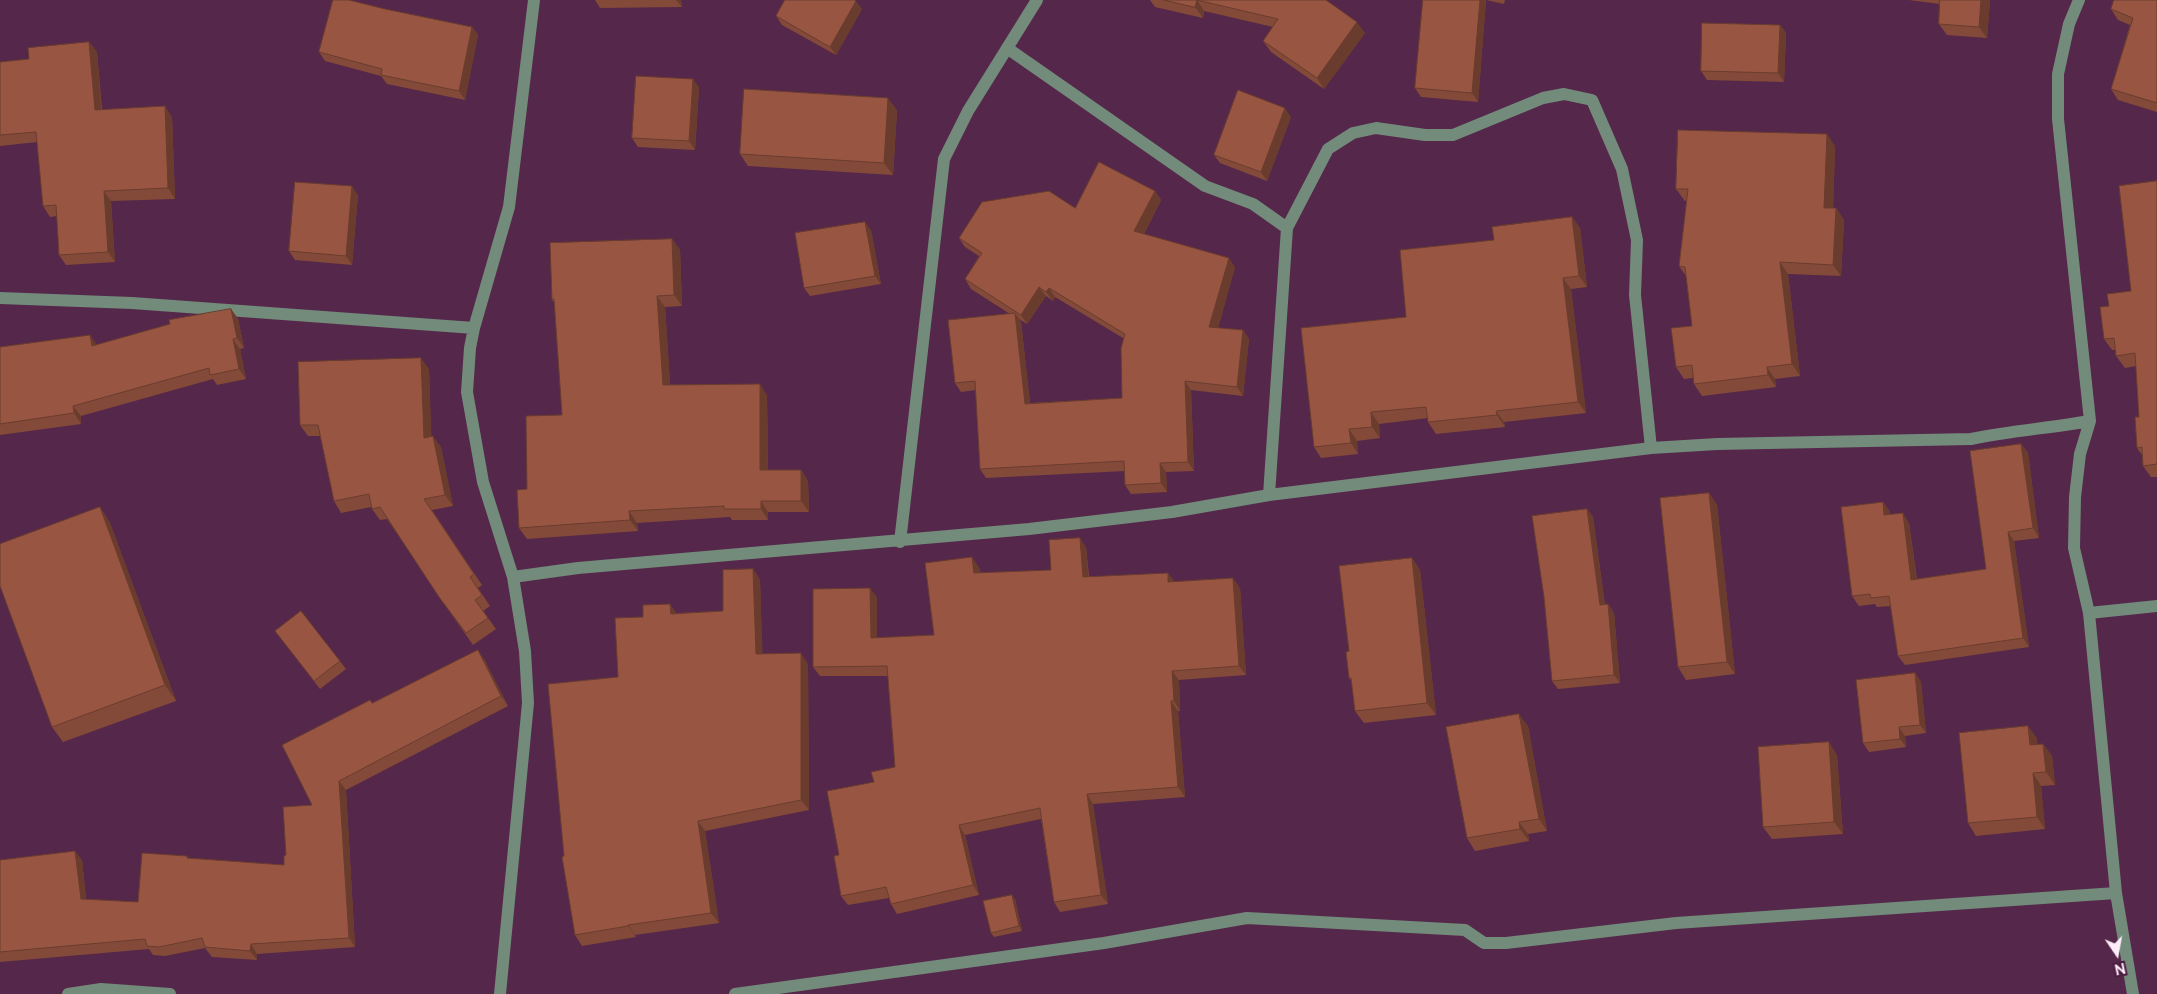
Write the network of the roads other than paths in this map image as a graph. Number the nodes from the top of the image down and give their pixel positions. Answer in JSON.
{"nodes":[{"id":1,"x":534,"y":0,"type":"edge"},
{"id":2,"x":1037,"y":0,"type":"edge"},
{"id":3,"x":2079,"y":0,"type":"edge"},
{"id":4,"x":1007,"y":48,"type":"junction"},
{"id":5,"x":1287,"y":228,"type":"junction"},
{"id":6,"x":0,"y":298,"type":"edge"},
{"id":7,"x":474,"y":328,"type":"junction"},
{"id":8,"x":2090,"y":421,"type":"junction"},
{"id":9,"x":1651,"y":448,"type":"junction"},
{"id":10,"x":1269,"y":495,"type":"junction"},
{"id":11,"x":900,"y":542,"type":"junction"},
{"id":12,"x":513,"y":578,"type":"junction"},
{"id":13,"x":2157,"y":606,"type":"edge"},
{"id":14,"x":2089,"y":613,"type":"junction"},
{"id":15,"x":2116,"y":893,"type":"junction"},
{"id":16,"x":68,"y":994,"type":"edge"},
{"id":17,"x":170,"y":994,"type":"edge"},
{"id":18,"x":500,"y":994,"type":"edge"},
{"id":19,"x":735,"y":994,"type":"edge"},
{"id":20,"x":2133,"y":994,"type":"edge"}],
"edges":[{"from":1,"to":7,"type":"street"},
{"from":2,"to":4,"type":"street"},
{"from":3,"to":8,"type":"street"},
{"from":4,"to":5,"type":"street"},
{"from":4,"to":11,"type":"street"},
{"from":5,"to":9,"type":"street"},
{"from":5,"to":10,"type":"street"},
{"from":6,"to":7,"type":"street"},
{"from":7,"to":12,"type":"street"},
{"from":8,"to":9,"type":"street"},
{"from":8,"to":14,"type":"street"},
{"from":9,"to":10,"type":"street"},
{"from":10,"to":11,"type":"street"},
{"from":11,"to":12,"type":"street"},
{"from":12,"to":18,"type":"street"},
{"from":13,"to":14,"type":"street"},
{"from":14,"to":15,"type":"street"},
{"from":15,"to":19,"type":"street"},
{"from":15,"to":20,"type":"street"},
{"from":16,"to":17,"type":"street"}]}
